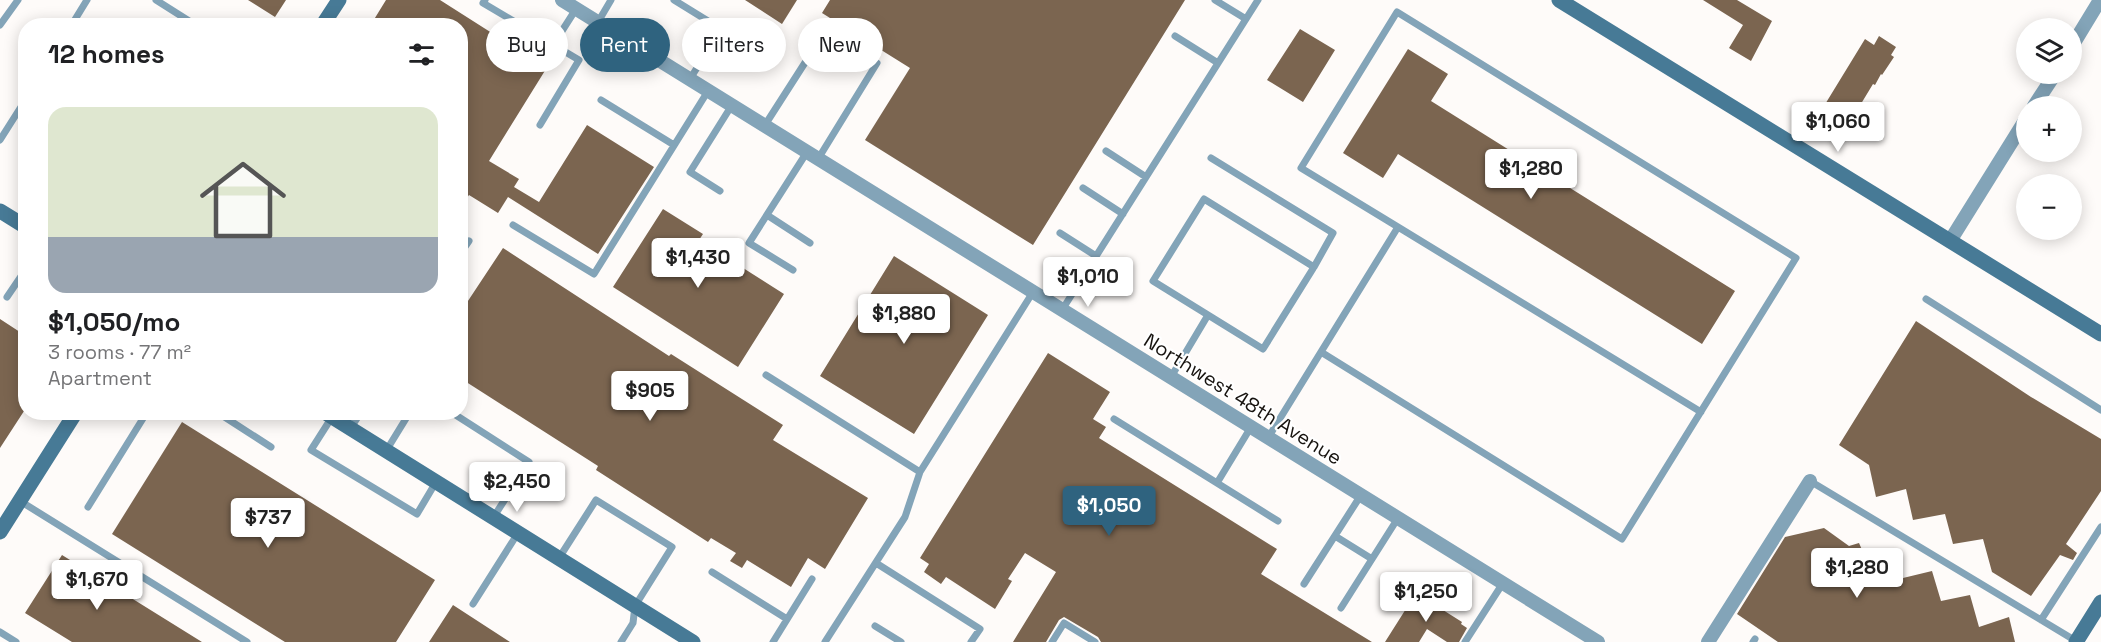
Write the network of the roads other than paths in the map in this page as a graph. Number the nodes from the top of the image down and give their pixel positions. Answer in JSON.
{"nodes":[{"id":1,"x":18,"y":0,"type":"edge"},
{"id":2,"x":87,"y":0,"type":"edge"},
{"id":3,"x":156,"y":0,"type":"edge"},
{"id":4,"x":339,"y":0,"type":"edge"},
{"id":5,"x":562,"y":0,"type":"edge"},
{"id":6,"x":611,"y":0,"type":"edge"},
{"id":7,"x":674,"y":0,"type":"edge"},
{"id":8,"x":1215,"y":0,"type":"edge"},
{"id":9,"x":1258,"y":0,"type":"edge"},
{"id":10,"x":1559,"y":0,"type":"edge"},
{"id":11,"x":2100,"y":0,"type":"edge"},
{"id":12,"x":482,"y":1,"type":"edge"},
{"id":13,"x":576,"y":8,"type":"junction"},
{"id":14,"x":76,"y":18,"type":"edge"},
{"id":15,"x":184,"y":18,"type":"edge"},
{"id":16,"x":327,"y":18,"type":"edge"},
{"id":17,"x":509,"y":18,"type":"edge"},
{"id":18,"x":592,"y":18,"type":"edge"},
{"id":19,"x":600,"y":18,"type":"edge"},
{"id":20,"x":703,"y":18,"type":"edge"},
{"id":21,"x":1246,"y":19,"type":"junction"},
{"id":22,"x":568,"y":21,"type":"edge"},
{"id":23,"x":0,"y":25,"type":"edge"},
{"id":24,"x":2082,"y":30,"type":"edge"},
{"id":25,"x":1175,"y":36,"type":"dead end"},
{"id":26,"x":568,"y":54,"type":"edge"},
{"id":27,"x":1218,"y":63,"type":"junction"},
{"id":28,"x":670,"y":67,"type":"edge"},
{"id":29,"x":694,"y":72,"type":"edge"},
{"id":30,"x":799,"y":72,"type":"edge"},
{"id":31,"x":871,"y":72,"type":"edge"},
{"id":32,"x":690,"y":79,"type":"junction"},
{"id":33,"x":708,"y":91,"type":"junction"},
{"id":34,"x":601,"y":100,"type":"dead end"},
{"id":35,"x":732,"y":105,"type":"junction"},
{"id":36,"x":18,"y":112,"type":"edge"},
{"id":37,"x":540,"y":125,"type":"dead end"},
{"id":38,"x":765,"y":125,"type":"junction"},
{"id":39,"x":2016,"y":135,"type":"edge"},
{"id":40,"x":0,"y":140,"type":"edge"},
{"id":41,"x":674,"y":145,"type":"junction"},
{"id":42,"x":1106,"y":151,"type":"dead end"},
{"id":43,"x":813,"y":155,"type":"junction"},
{"id":44,"x":1211,"y":159,"type":"dead end"},
{"id":45,"x":1146,"y":177,"type":"junction"},
{"id":46,"x":1083,"y":188,"type":"dead end"},
{"id":47,"x":720,"y":191,"type":"dead end"},
{"id":48,"x":0,"y":211,"type":"edge"},
{"id":49,"x":1123,"y":214,"type":"junction"},
{"id":50,"x":767,"y":215,"type":"junction"},
{"id":51,"x":18,"y":222,"type":"edge"},
{"id":52,"x":513,"y":225,"type":"dead end"},
{"id":53,"x":1398,"y":227,"type":"junction"},
{"id":54,"x":1060,"y":233,"type":"dead end"},
{"id":55,"x":1950,"y":242,"type":"junction"},
{"id":56,"x":810,"y":243,"type":"dead end"},
{"id":57,"x":1096,"y":256,"type":"junction"},
{"id":58,"x":1314,"y":267,"type":"junction"},
{"id":59,"x":793,"y":270,"type":"dead end"},
{"id":60,"x":18,"y":281,"type":"edge"},
{"id":61,"x":1034,"y":292,"type":"junction"},
{"id":62,"x":7,"y":297,"type":"dead end"},
{"id":63,"x":1926,"y":298,"type":"dead end"},
{"id":64,"x":1062,"y":310,"type":"junction"},
{"id":65,"x":1208,"y":315,"type":"junction"},
{"id":66,"x":2101,"y":334,"type":"edge"},
{"id":67,"x":1321,"y":352,"type":"junction"},
{"id":68,"x":766,"y":375,"type":"dead end"},
{"id":69,"x":1170,"y":377,"type":"junction"},
{"id":70,"x":2101,"y":411,"type":"edge"},
{"id":71,"x":1701,"y":412,"type":"junction"},
{"id":72,"x":1114,"y":418,"type":"dead end"},
{"id":73,"x":71,"y":420,"type":"edge"},
{"id":74,"x":142,"y":420,"type":"edge"},
{"id":75,"x":231,"y":420,"type":"edge"},
{"id":76,"x":326,"y":420,"type":"edge"},
{"id":77,"x":336,"y":420,"type":"edge"},
{"id":78,"x":356,"y":420,"type":"edge"},
{"id":79,"x":405,"y":420,"type":"edge"},
{"id":80,"x":463,"y":420,"type":"edge"},
{"id":81,"x":1251,"y":427,"type":"junction"},
{"id":82,"x":350,"y":429,"type":"junction"},
{"id":83,"x":1268,"y":438,"type":"junction"},
{"id":84,"x":271,"y":447,"type":"dead end"},
{"id":85,"x":386,"y":451,"type":"junction"},
{"id":86,"x":920,"y":472,"type":"junction"},
{"id":87,"x":1810,"y":481,"type":"joint"},
{"id":88,"x":436,"y":482,"type":"junction"},
{"id":89,"x":1217,"y":483,"type":"junction"},
{"id":90,"x":1361,"y":495,"type":"junction"},
{"id":91,"x":20,"y":501,"type":"junction"},
{"id":92,"x":88,"y":507,"type":"dead end"},
{"id":93,"x":494,"y":518,"type":"junction"},
{"id":94,"x":1398,"y":518,"type":"junction"},
{"id":95,"x":1278,"y":521,"type":"dead end"},
{"id":96,"x":2,"y":524,"type":"edge"},
{"id":97,"x":2101,"y":527,"type":"edge"},
{"id":98,"x":518,"y":533,"type":"junction"},
{"id":99,"x":1335,"y":536,"type":"junction"},
{"id":100,"x":559,"y":558,"type":"junction"},
{"id":101,"x":1372,"y":559,"type":"junction"},
{"id":102,"x":876,"y":563,"type":"junction"},
{"id":103,"x":712,"y":572,"type":"dead end"},
{"id":104,"x":812,"y":579,"type":"dead end"},
{"id":105,"x":1503,"y":583,"type":"junction"},
{"id":106,"x":1304,"y":584,"type":"dead end"},
{"id":107,"x":473,"y":604,"type":"dead end"},
{"id":108,"x":635,"y":606,"type":"junction"},
{"id":109,"x":1341,"y":608,"type":"dead end"},
{"id":110,"x":2099,"y":610,"type":"edge"},
{"id":111,"x":787,"y":619,"type":"junction"},
{"id":112,"x":2041,"y":620,"type":"junction"},
{"id":113,"x":874,"y":626,"type":"dead end"},
{"id":114,"x":0,"y":632,"type":"edge"},
{"id":115,"x":2076,"y":641,"type":"edge"},
{"id":116,"x":16,"y":642,"type":"edge"},
{"id":117,"x":247,"y":642,"type":"edge"},
{"id":118,"x":621,"y":642,"type":"edge"},
{"id":119,"x":693,"y":642,"type":"edge"},
{"id":120,"x":773,"y":642,"type":"edge"},
{"id":121,"x":825,"y":642,"type":"edge"},
{"id":122,"x":901,"y":642,"type":"edge"},
{"id":123,"x":971,"y":642,"type":"edge"},
{"id":124,"x":1052,"y":642,"type":"edge"},
{"id":125,"x":1095,"y":642,"type":"edge"},
{"id":126,"x":1465,"y":642,"type":"edge"},
{"id":127,"x":1598,"y":642,"type":"edge"},
{"id":128,"x":1708,"y":642,"type":"edge"}],
"edges":[{"from":1,"to":23,"type":"lane"},
{"from":2,"to":14,"type":"lane"},
{"from":3,"to":15,"type":"lane"},
{"from":4,"to":16,"type":"street"},
{"from":5,"to":13,"type":"street","name":"Northwest 48th Avenue"},
{"from":6,"to":19,"type":"lane"},
{"from":7,"to":20,"type":"lane"},
{"from":8,"to":21,"type":"lane"},
{"from":9,"to":21,"type":"lane"},
{"from":10,"to":55,"type":"street"},
{"from":11,"to":24,"type":"street"},
{"from":12,"to":17,"type":"lane"},
{"from":13,"to":18,"type":"street","name":"Northwest 48th Avenue"},
{"from":13,"to":22,"type":"lane"},
{"from":21,"to":27,"type":"lane"},
{"from":25,"to":27,"type":"lane"},
{"from":26,"to":37,"type":"lane"},
{"from":27,"to":45,"type":"lane"},
{"from":28,"to":32,"type":"street","name":"Northwest 48th Avenue"},
{"from":29,"to":32,"type":"lane"},
{"from":30,"to":38,"type":"lane"},
{"from":31,"to":43,"type":"lane"},
{"from":32,"to":33,"type":"street","name":"Northwest 48th Avenue"},
{"from":33,"to":35,"type":"street","name":"Northwest 48th Avenue"},
{"from":33,"to":41,"type":"lane"},
{"from":34,"to":41,"type":"lane"},
{"from":35,"to":38,"type":"street","name":"Northwest 48th Avenue"},
{"from":35,"to":47,"type":"lane"},
{"from":36,"to":40,"type":"lane"},
{"from":38,"to":43,"type":"street","name":"Northwest 48th Avenue"},
{"from":39,"to":55,"type":"street"},
{"from":41,"to":52,"type":"lane"},
{"from":42,"to":45,"type":"lane"},
{"from":43,"to":50,"type":"lane"},
{"from":43,"to":61,"type":"street","name":"Northwest 48th Avenue"},
{"from":44,"to":58,"type":"lane"},
{"from":45,"to":49,"type":"lane"},
{"from":46,"to":49,"type":"lane"},
{"from":48,"to":51,"type":"street"},
{"from":49,"to":57,"type":"lane"},
{"from":50,"to":56,"type":"lane"},
{"from":50,"to":59,"type":"lane"},
{"from":53,"to":67,"type":"lane"},
{"from":53,"to":71,"type":"lane"},
{"from":53,"to":71,"type":"lane"},
{"from":54,"to":57,"type":"lane"},
{"from":55,"to":66,"type":"street"},
{"from":57,"to":64,"type":"lane"},
{"from":58,"to":65,"type":"lane"},
{"from":58,"to":65,"type":"lane"},
{"from":60,"to":62,"type":"lane"},
{"from":61,"to":64,"type":"street","name":"Northwest 48th Avenue"},
{"from":61,"to":86,"type":"lane"},
{"from":63,"to":70,"type":"lane"},
{"from":64,"to":69,"type":"street","name":"Northwest 48th Avenue"},
{"from":65,"to":69,"type":"lane"},
{"from":67,"to":71,"type":"lane"},
{"from":67,"to":83,"type":"lane"},
{"from":68,"to":86,"type":"lane"},
{"from":69,"to":81,"type":"street","name":"Northwest 48th Avenue"},
{"from":72,"to":89,"type":"lane"},
{"from":73,"to":91,"type":"street"},
{"from":74,"to":92,"type":"lane"},
{"from":75,"to":84,"type":"lane"},
{"from":76,"to":88,"type":"lane"},
{"from":77,"to":82,"type":"street"},
{"from":78,"to":82,"type":"lane"},
{"from":79,"to":85,"type":"lane"},
{"from":80,"to":93,"type":"lane"},
{"from":81,"to":83,"type":"street","name":"Northwest 48th Avenue"},
{"from":81,"to":89,"type":"lane"},
{"from":82,"to":85,"type":"street"},
{"from":83,"to":90,"type":"street","name":"Northwest 48th Avenue"},
{"from":85,"to":88,"type":"street"},
{"from":86,"to":102,"type":"lane"},
{"from":87,"to":112,"type":"lane"},
{"from":87,"to":128,"type":"street"},
{"from":88,"to":93,"type":"street"},
{"from":89,"to":95,"type":"lane"},
{"from":90,"to":94,"type":"street","name":"Northwest 48th Avenue"},
{"from":90,"to":99,"type":"lane"},
{"from":91,"to":96,"type":"street"},
{"from":91,"to":117,"type":"lane"},
{"from":93,"to":98,"type":"street"},
{"from":94,"to":101,"type":"lane"},
{"from":94,"to":105,"type":"street","name":"Northwest 48th Avenue"},
{"from":97,"to":112,"type":"lane"},
{"from":98,"to":100,"type":"street"},
{"from":98,"to":107,"type":"lane"},
{"from":99,"to":101,"type":"lane"},
{"from":99,"to":106,"type":"lane"},
{"from":100,"to":108,"type":"street"},
{"from":100,"to":108,"type":"lane"},
{"from":101,"to":109,"type":"lane"},
{"from":102,"to":121,"type":"lane"},
{"from":102,"to":123,"type":"lane"},
{"from":103,"to":111,"type":"lane"},
{"from":104,"to":111,"type":"lane"},
{"from":105,"to":126,"type":"lane"},
{"from":105,"to":127,"type":"street","name":"Northwest 48th Avenue"},
{"from":108,"to":118,"type":"lane"},
{"from":108,"to":119,"type":"street"},
{"from":110,"to":115,"type":"street"},
{"from":111,"to":120,"type":"lane"},
{"from":112,"to":115,"type":"lane"},
{"from":113,"to":122,"type":"lane"},
{"from":114,"to":116,"type":"lane"},
{"from":124,"to":125,"type":"lane"}]}
